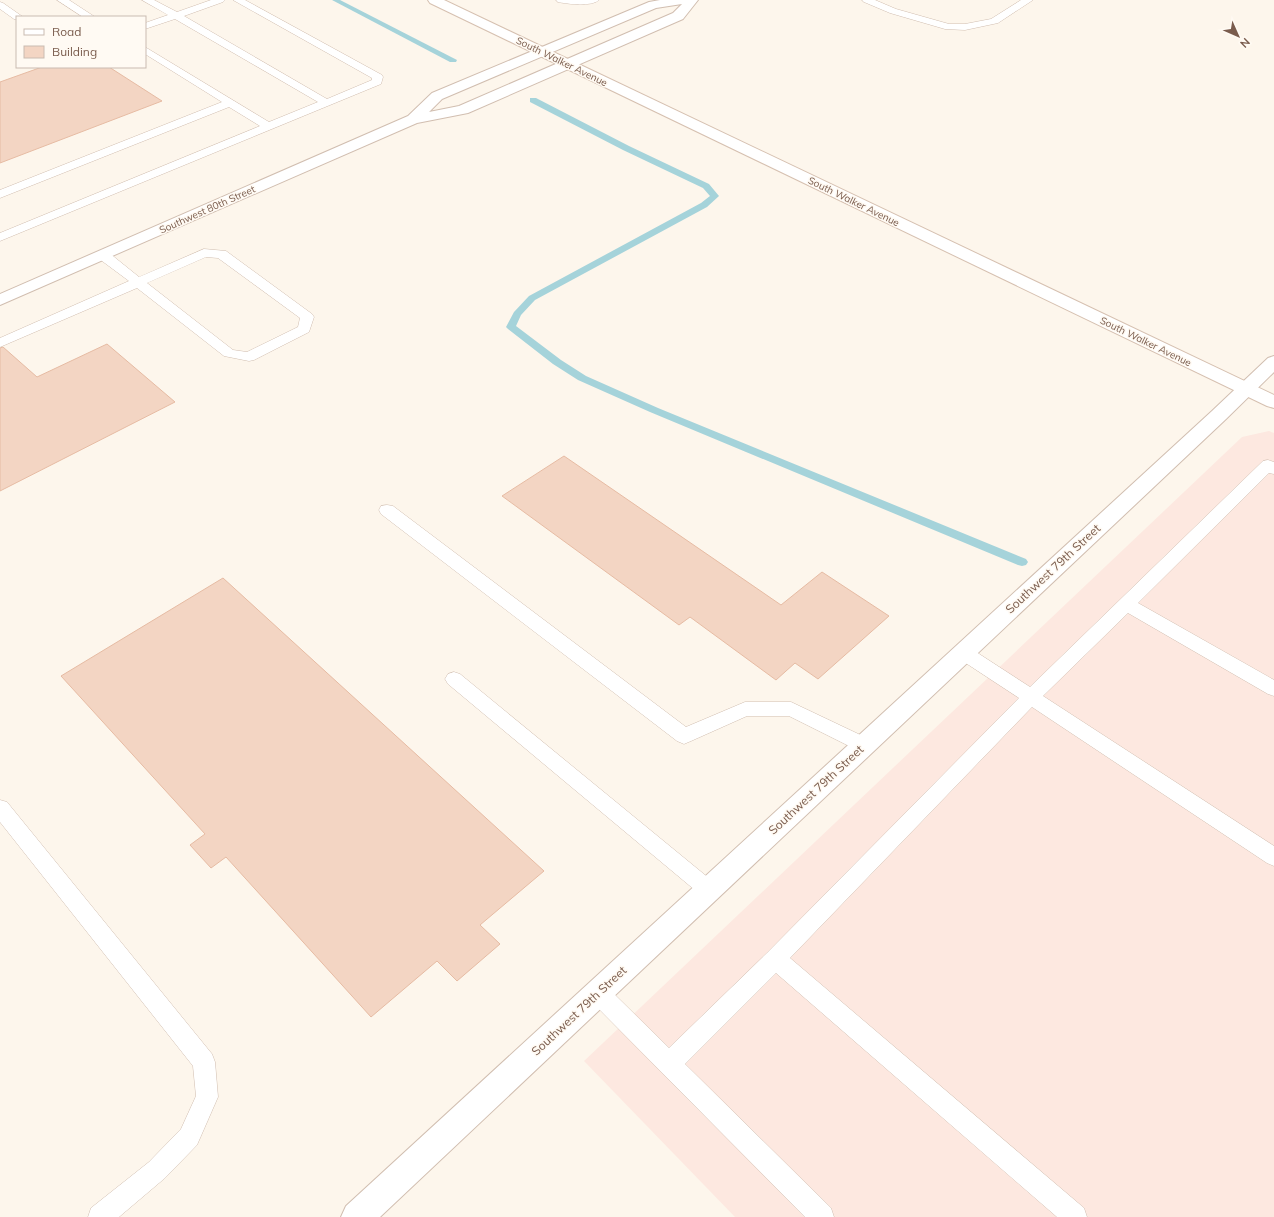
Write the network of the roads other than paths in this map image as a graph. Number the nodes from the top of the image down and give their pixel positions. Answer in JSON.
{"nodes":[{"id":1,"x":62,"y":0,"type":"edge"},
{"id":2,"x":147,"y":0,"type":"edge"},
{"id":3,"x":220,"y":0,"type":"edge"},
{"id":4,"x":238,"y":0,"type":"edge"},
{"id":5,"x":561,"y":0,"type":"edge"},
{"id":6,"x":594,"y":0,"type":"edge"},
{"id":7,"x":680,"y":0,"type":"edge"},
{"id":8,"x":692,"y":0,"type":"edge"},
{"id":9,"x":867,"y":0,"type":"edge"},
{"id":10,"x":1028,"y":0,"type":"edge"},
{"id":11,"x":438,"y":1,"type":"edge"},
{"id":12,"x":0,"y":5,"type":"edge"},
{"id":13,"x":176,"y":15,"type":"junction"},
{"id":14,"x":16,"y":16,"type":"edge"},
{"id":15,"x":88,"y":16,"type":"edge"},
{"id":16,"x":146,"y":26,"type":"edge"},
{"id":17,"x":146,"y":51,"type":"edge"},
{"id":18,"x":542,"y":52,"type":"junction"},
{"id":19,"x":568,"y":64,"type":"junction"},
{"id":20,"x":230,"y":103,"type":"junction"},
{"id":21,"x":327,"y":103,"type":"junction"},
{"id":22,"x":414,"y":119,"type":"junction"},
{"id":23,"x":270,"y":127,"type":"junction"},
{"id":24,"x":0,"y":194,"type":"edge"},
{"id":25,"x":0,"y":237,"type":"edge"},
{"id":26,"x":103,"y":255,"type":"junction"},
{"id":27,"x":137,"y":282,"type":"junction"},
{"id":28,"x":0,"y":300,"type":"edge"},
{"id":29,"x":0,"y":343,"type":"edge"},
{"id":30,"x":1274,"y":362,"type":"edge"},
{"id":31,"x":1246,"y":389,"type":"junction"},
{"id":32,"x":1274,"y":402,"type":"edge"},
{"id":33,"x":1274,"y":469,"type":"edge"},
{"id":34,"x":387,"y":510,"type":"dead end"},
{"id":35,"x":1126,"y":604,"type":"junction"},
{"id":36,"x":964,"y":653,"type":"junction"},
{"id":37,"x":454,"y":679,"type":"dead end"},
{"id":38,"x":1274,"y":689,"type":"edge"},
{"id":39,"x":1031,"y":696,"type":"junction"},
{"id":40,"x":864,"y":745,"type":"junction"},
{"id":41,"x":0,"y":808,"type":"edge"},
{"id":42,"x":1274,"y":857,"type":"edge"},
{"id":43,"x":708,"y":890,"type":"junction"},
{"id":44,"x":775,"y":959,"type":"junction"},
{"id":45,"x":598,"y":993,"type":"junction"},
{"id":46,"x":669,"y":1064,"type":"junction"},
{"id":47,"x":100,"y":1217,"type":"edge"},
{"id":48,"x":357,"y":1217,"type":"edge"},
{"id":49,"x":822,"y":1217,"type":"edge"},
{"id":50,"x":1075,"y":1217,"type":"edge"}],
"edges":[{"from":1,"to":15,"type":"lane"},
{"from":2,"to":13,"type":"lane"},
{"from":3,"to":13,"type":"lane"},
{"from":4,"to":21,"type":"lane"},
{"from":5,"to":6,"type":"lane"},
{"from":7,"to":18,"type":"street","name":"Southwest 80th Street"},
{"from":8,"to":19,"type":"street","name":"Southwest 80th Street"},
{"from":9,"to":10,"type":"lane"},
{"from":11,"to":18,"type":"street","name":"South Walker Avenue"},
{"from":12,"to":14,"type":"lane"},
{"from":13,"to":16,"type":"lane"},
{"from":13,"to":21,"type":"lane"},
{"from":17,"to":20,"type":"lane"},
{"from":18,"to":19,"type":"street","name":"South Walker Avenue"},
{"from":18,"to":22,"type":"street","name":"Southwest 80th Street"},
{"from":19,"to":22,"type":"street","name":"Southwest 80th Street"},
{"from":19,"to":31,"type":"street","name":"South Walker Avenue"},
{"from":20,"to":23,"type":"lane"},
{"from":20,"to":24,"type":"lane"},
{"from":21,"to":23,"type":"lane"},
{"from":22,"to":26,"type":"street","name":"Southwest 80th Street"},
{"from":23,"to":25,"type":"lane"},
{"from":26,"to":27,"type":"lane"},
{"from":26,"to":28,"type":"street","name":"Southwest 80th Street"},
{"from":27,"to":27,"type":"lane"},
{"from":27,"to":29,"type":"lane"},
{"from":30,"to":31,"type":"street","name":"Southwest 79th Street"},
{"from":31,"to":32,"type":"street","name":"South Walker Avenue"},
{"from":31,"to":36,"type":"street","name":"Southwest 79th Street"},
{"from":33,"to":35,"type":"lane"},
{"from":34,"to":40,"type":"lane"},
{"from":35,"to":38,"type":"lane"},
{"from":35,"to":39,"type":"lane"},
{"from":36,"to":39,"type":"lane"},
{"from":36,"to":40,"type":"street","name":"Southwest 79th Street"},
{"from":37,"to":43,"type":"lane"},
{"from":39,"to":42,"type":"lane"},
{"from":39,"to":44,"type":"lane"},
{"from":40,"to":43,"type":"street","name":"Southwest 79th Street"},
{"from":41,"to":47,"type":"lane"},
{"from":43,"to":45,"type":"street","name":"Southwest 79th Street"},
{"from":44,"to":46,"type":"lane"},
{"from":44,"to":50,"type":"lane"},
{"from":45,"to":46,"type":"lane"},
{"from":45,"to":48,"type":"street","name":"Southwest 79th Street"},
{"from":46,"to":49,"type":"lane"}]}
